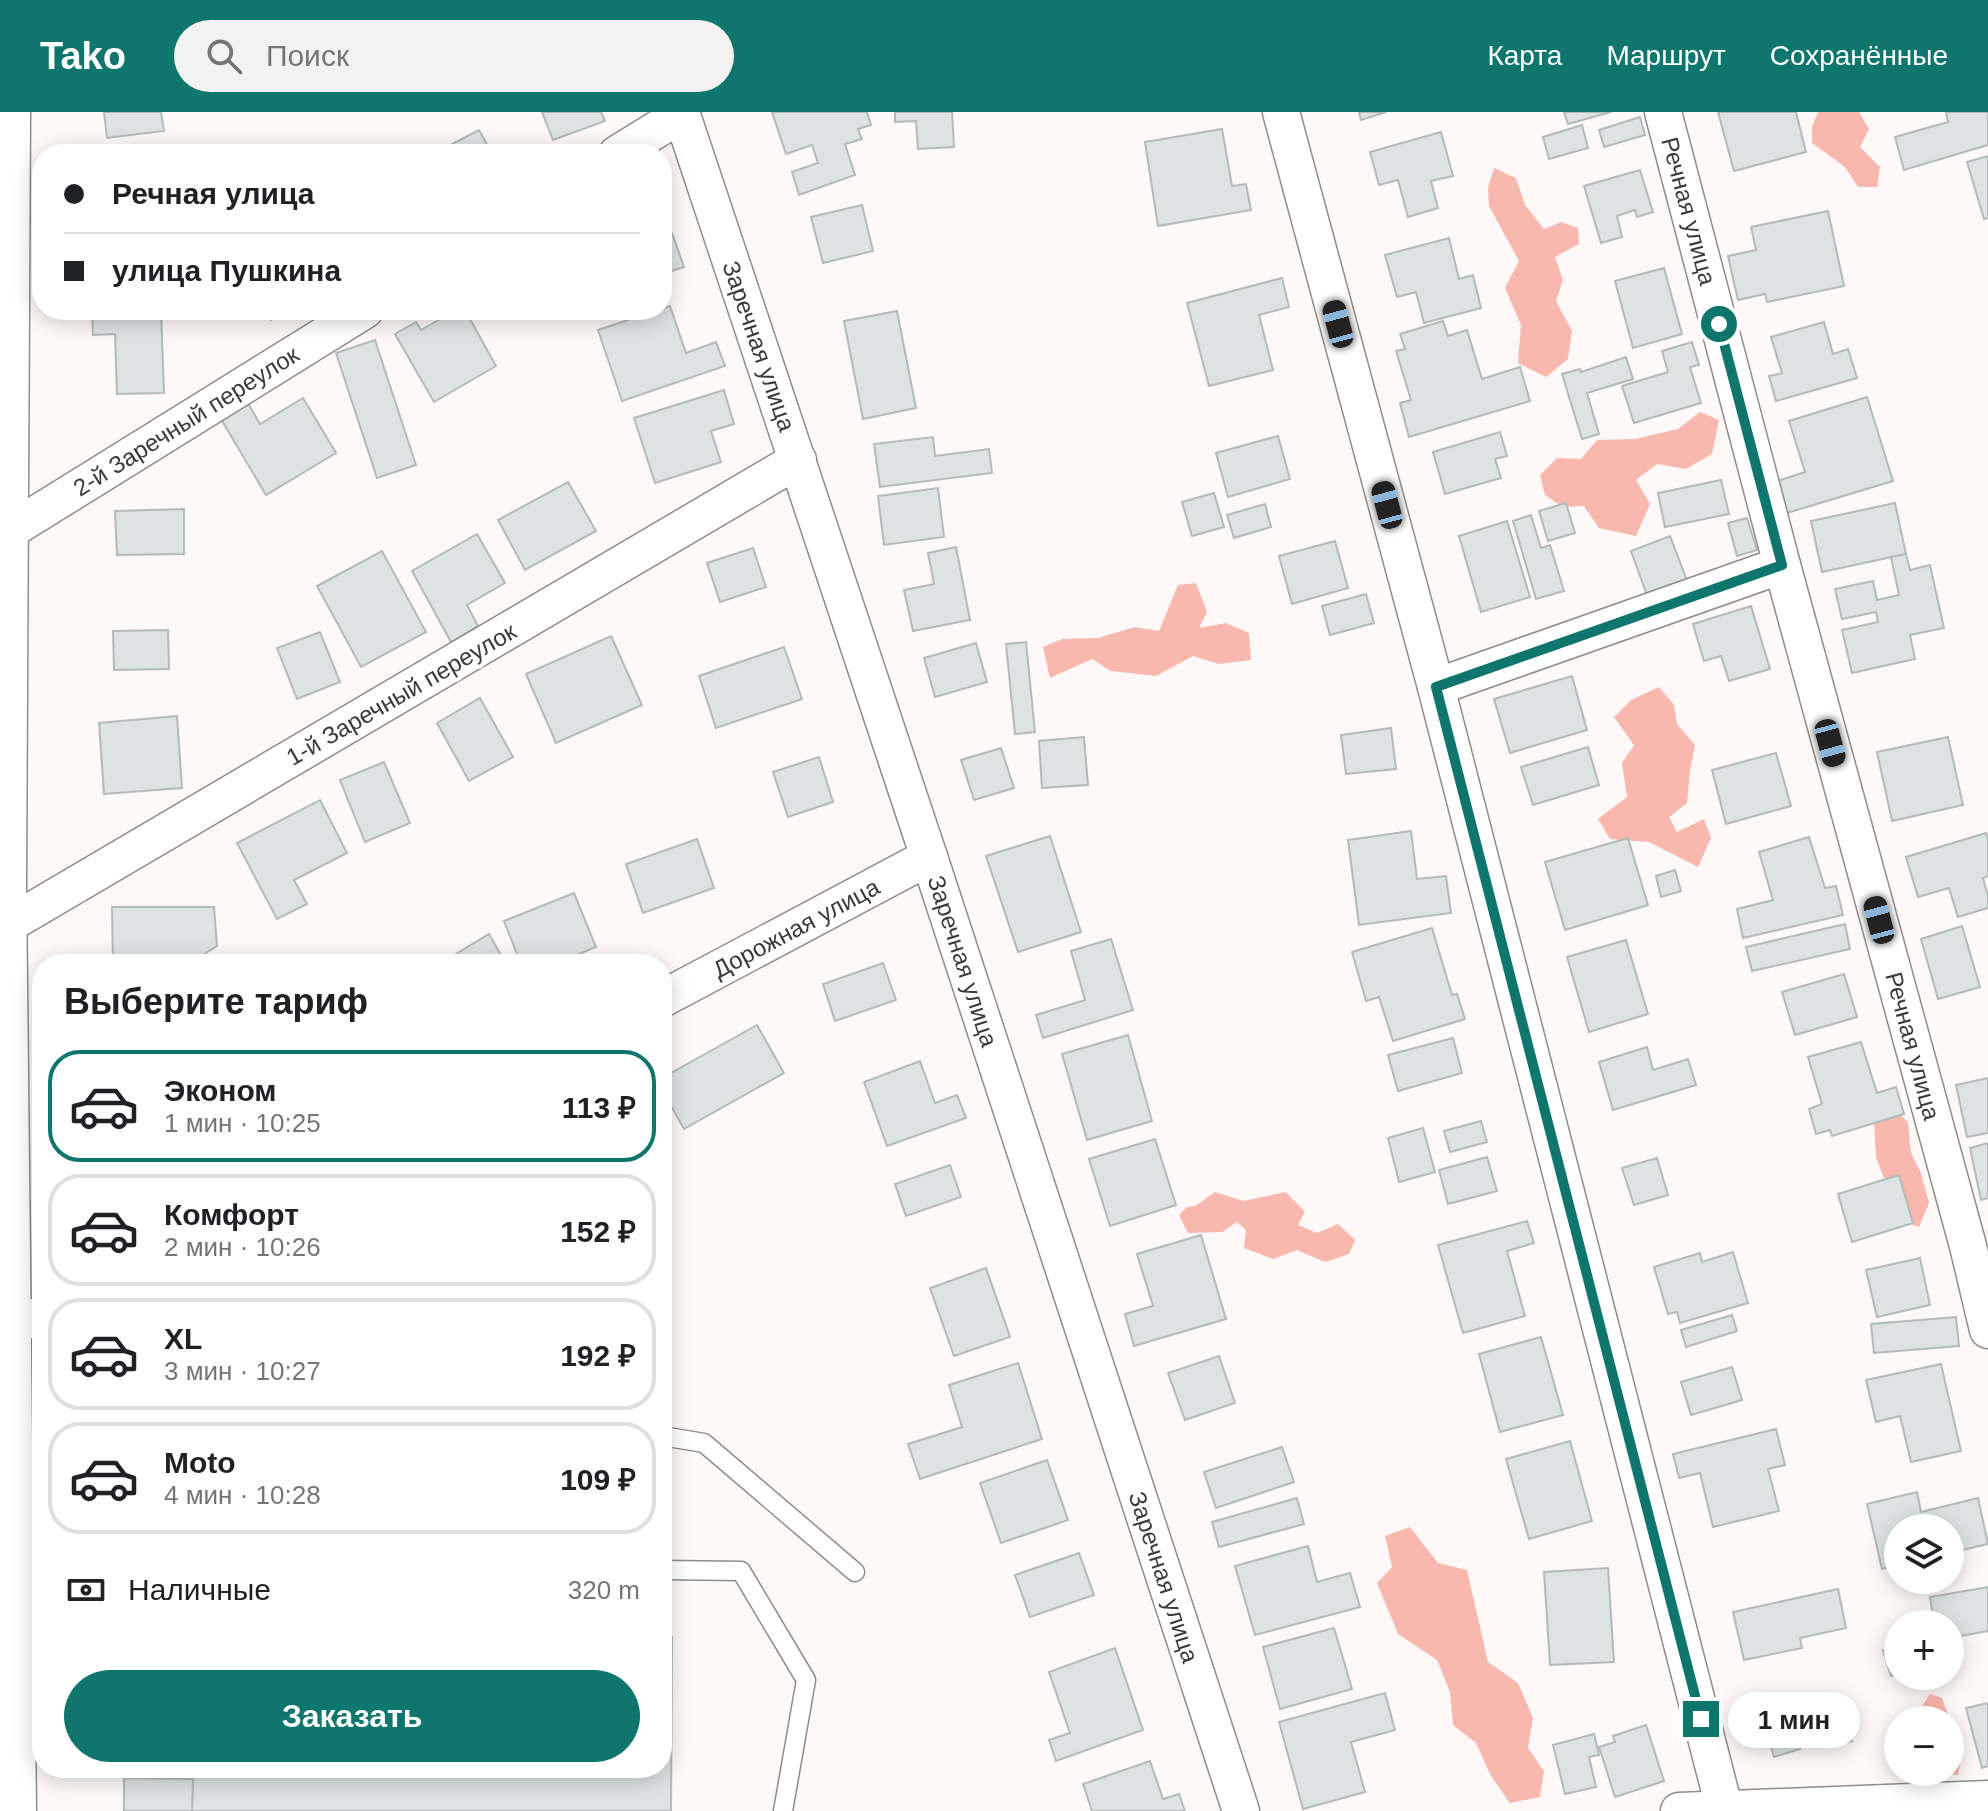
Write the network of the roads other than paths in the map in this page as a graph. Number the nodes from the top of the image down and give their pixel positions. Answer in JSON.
{"nodes":[{"id":1,"x":8,"y":112,"type":"edge"},
{"id":2,"x":1281,"y":112,"type":"edge"},
{"id":3,"x":1663,"y":112,"type":"edge"},
{"id":4,"x":681,"y":113,"type":"edge"},
{"id":5,"x":633,"y":144,"type":"edge"},
{"id":6,"x":349,"y":320,"type":"edge"},
{"id":7,"x":798,"y":460,"type":"junction"},
{"id":8,"x":3,"y":531,"type":"edge"},
{"id":9,"x":1782,"y":565,"type":"junction"},
{"id":10,"x":1436,"y":687,"type":"junction"},
{"id":11,"x":929,"y":857,"type":"junction"},
{"id":12,"x":3,"y":901,"type":"edge"},
{"id":13,"x":672,"y":994,"type":"edge"},
{"id":14,"x":1978,"y":1244,"type":"edge"},
{"id":15,"x":26,"y":1321,"type":"edge"},
{"id":16,"x":1988,"y":1330,"type":"edge"},
{"id":17,"x":672,"y":1438,"type":"edge"},
{"id":18,"x":672,"y":1570,"type":"edge"},
{"id":19,"x":855,"y":1572,"type":"dead end"},
{"id":20,"x":1988,"y":1799,"type":"edge"},
{"id":21,"x":1725,"y":1810,"type":"edge"},
{"id":22,"x":14,"y":1811,"type":"edge"},
{"id":23,"x":783,"y":1811,"type":"edge"},
{"id":24,"x":1241,"y":1811,"type":"edge"},
{"id":25,"x":1679,"y":1811,"type":"edge"}],
"edges":[{"from":1,"to":8,"type":"street"},
{"from":2,"to":10,"type":"street"},
{"from":3,"to":9,"type":"street","name":"Речная улица"},
{"from":4,"to":5,"type":"street"},
{"from":4,"to":7,"type":"street","name":"Заречная улица"},
{"from":6,"to":8,"type":"street","name":"2-й Заречный переулок"},
{"from":7,"to":11,"type":"street","name":"Заречная улица"},
{"from":7,"to":12,"type":"street","name":"1-й Заречный переулок"},
{"from":8,"to":12,"type":"street"},
{"from":9,"to":10,"type":"street"},
{"from":9,"to":14,"type":"street","name":"Речная улица"},
{"from":10,"to":21,"type":"street"},
{"from":11,"to":13,"type":"street","name":"Дорожная улица"},
{"from":11,"to":24,"type":"street","name":"Заречная улица"},
{"from":12,"to":15,"type":"street"},
{"from":14,"to":16,"type":"street","name":"Речная улица"},
{"from":15,"to":22,"type":"street"},
{"from":17,"to":19,"type":"lane"},
{"from":18,"to":23,"type":"lane"},
{"from":20,"to":21,"type":"street"},
{"from":21,"to":25,"type":"street"}]}
